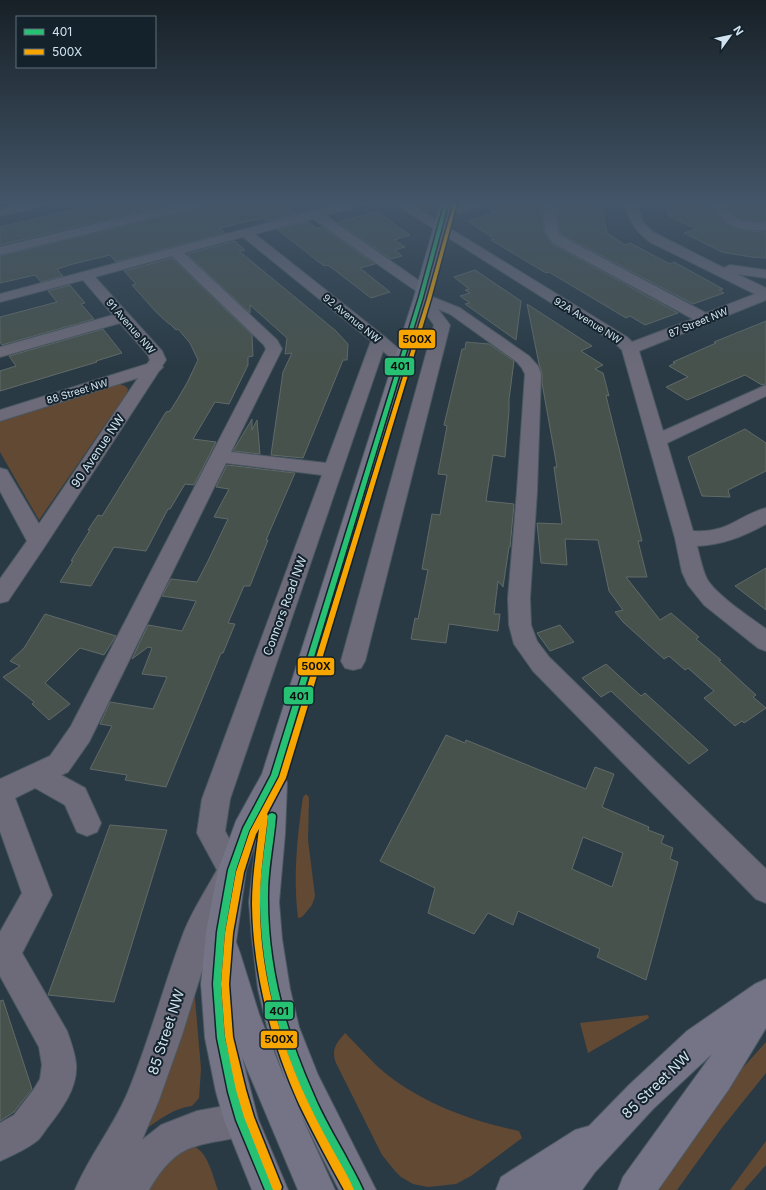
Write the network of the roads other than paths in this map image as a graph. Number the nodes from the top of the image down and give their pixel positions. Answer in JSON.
{"nodes":[{"id":1,"x":157,"y":257,"type":"edge"},
{"id":2,"x":180,"y":257,"type":"edge"},
{"id":3,"x":275,"y":257,"type":"edge"},
{"id":4,"x":374,"y":257,"type":"edge"},
{"id":5,"x":432,"y":257,"type":"edge"},
{"id":6,"x":486,"y":257,"type":"edge"},
{"id":7,"x":589,"y":257,"type":"edge"},
{"id":8,"x":691,"y":257,"type":"edge"},
{"id":9,"x":706,"y":264,"type":"junction"},
{"id":10,"x":766,"y":274,"type":"edge"},
{"id":11,"x":86,"y":275,"type":"junction"},
{"id":12,"x":422,"y":293,"type":"junction"},
{"id":13,"x":766,"y":294,"type":"edge"},
{"id":14,"x":0,"y":298,"type":"edge"},
{"id":15,"x":122,"y":317,"type":"junction"},
{"id":16,"x":705,"y":319,"type":"junction"},
{"id":17,"x":379,"y":340,"type":"junction"},
{"id":18,"x":630,"y":349,"type":"junction"},
{"id":19,"x":0,"y":352,"type":"edge"},
{"id":20,"x":402,"y":359,"type":"junction"},
{"id":21,"x":156,"y":364,"type":"junction"},
{"id":22,"x":766,"y":390,"type":"edge"},
{"id":23,"x":0,"y":416,"type":"edge"},
{"id":24,"x":657,"y":441,"type":"junction"},
{"id":25,"x":220,"y":456,"type":"junction"},
{"id":26,"x":333,"y":470,"type":"junction"},
{"id":27,"x":0,"y":474,"type":"edge"},
{"id":28,"x":766,"y":515,"type":"edge"},
{"id":29,"x":685,"y":538,"type":"junction"},
{"id":30,"x":38,"y":541,"type":"junction"},
{"id":31,"x":0,"y":595,"type":"edge"},
{"id":32,"x":766,"y":642,"type":"edge"},
{"id":33,"x":353,"y":661,"type":"dead end"},
{"id":34,"x":36,"y":775,"type":"junction"},
{"id":35,"x":274,"y":776,"type":"junction"},
{"id":36,"x":0,"y":792,"type":"edge"},
{"id":37,"x":87,"y":822,"type":"dead end"},
{"id":38,"x":232,"y":870,"type":"junction"},
{"id":39,"x":766,"y":889,"type":"edge"},
{"id":40,"x":221,"y":932,"type":"junction"},
{"id":41,"x":1,"y":950,"type":"edge"},
{"id":42,"x":766,"y":996,"type":"edge"},
{"id":43,"x":241,"y":1120,"type":"junction"},
{"id":44,"x":609,"y":1130,"type":"junction"},
{"id":45,"x":0,"y":1144,"type":"edge"},
{"id":46,"x":93,"y":1190,"type":"edge"},
{"id":47,"x":130,"y":1190,"type":"edge"},
{"id":48,"x":270,"y":1190,"type":"edge"},
{"id":49,"x":317,"y":1190,"type":"edge"},
{"id":50,"x":358,"y":1190,"type":"edge"},
{"id":51,"x":514,"y":1190,"type":"edge"},
{"id":52,"x":560,"y":1190,"type":"edge"},
{"id":53,"x":579,"y":1190,"type":"edge"},
{"id":54,"x":636,"y":1190,"type":"edge"}],
"edges":[{"from":1,"to":11,"type":"street"},
{"from":2,"to":25,"type":"street"},
{"from":3,"to":17,"type":"street","name":"92 Avenue NW"},
{"from":4,"to":12,"type":"street"},
{"from":5,"to":12,"type":"main road"},
{"from":6,"to":18,"type":"street","name":"92A Avenue NW"},
{"from":7,"to":16,"type":"street"},
{"from":8,"to":9,"type":"street"},
{"from":9,"to":10,"type":"street"},
{"from":9,"to":13,"type":"street"},
{"from":11,"to":14,"type":"street"},
{"from":11,"to":15,"type":"street","name":"91 Avenue NW"},
{"from":12,"to":20,"type":"main road"},
{"from":12,"to":33,"type":"street"},
{"from":12,"to":39,"type":"street"},
{"from":13,"to":16,"type":"street","name":"87 Street NW"},
{"from":15,"to":19,"type":"street"},
{"from":15,"to":21,"type":"street","name":"91 Avenue NW"},
{"from":16,"to":18,"type":"street","name":"87 Street NW"},
{"from":17,"to":20,"type":"street","name":"92 Avenue NW"},
{"from":17,"to":26,"type":"street","name":"Connors Road NW"},
{"from":18,"to":24,"type":"street","name":"92A Avenue NW"},
{"from":20,"to":35,"type":"main road"},
{"from":21,"to":23,"type":"street","name":"88 Street NW"},
{"from":21,"to":30,"type":"street","name":"90 Avenue NW"},
{"from":22,"to":24,"type":"street"},
{"from":24,"to":29,"type":"street","name":"92A Avenue NW"},
{"from":25,"to":26,"type":"street"},
{"from":25,"to":34,"type":"street"},
{"from":26,"to":38,"type":"street","name":"Connors Road NW"},
{"from":27,"to":30,"type":"street"},
{"from":28,"to":29,"type":"street"},
{"from":29,"to":32,"type":"street","name":"92A Avenue NW"},
{"from":30,"to":31,"type":"street","name":"90 Avenue NW"},
{"from":34,"to":36,"type":"street"},
{"from":34,"to":37,"type":"street"},
{"from":35,"to":38,"type":"main road"},
{"from":35,"to":50,"type":"main road"},
{"from":36,"to":41,"type":"street"},
{"from":38,"to":40,"type":"main road"},
{"from":38,"to":46,"type":"street","name":"85 Street NW"},
{"from":40,"to":43,"type":"main road"},
{"from":40,"to":49,"type":"main road"},
{"from":41,"to":45,"type":"street"},
{"from":42,"to":44,"type":"main road","name":"85 Street NW"},
{"from":42,"to":54,"type":"main road","name":"85 Street NW"},
{"from":43,"to":47,"type":"street"},
{"from":43,"to":48,"type":"main road"},
{"from":44,"to":51,"type":"main road"},
{"from":44,"to":52,"type":"main road","name":"85 Street NW"},
{"from":44,"to":53,"type":"main road"}]}
